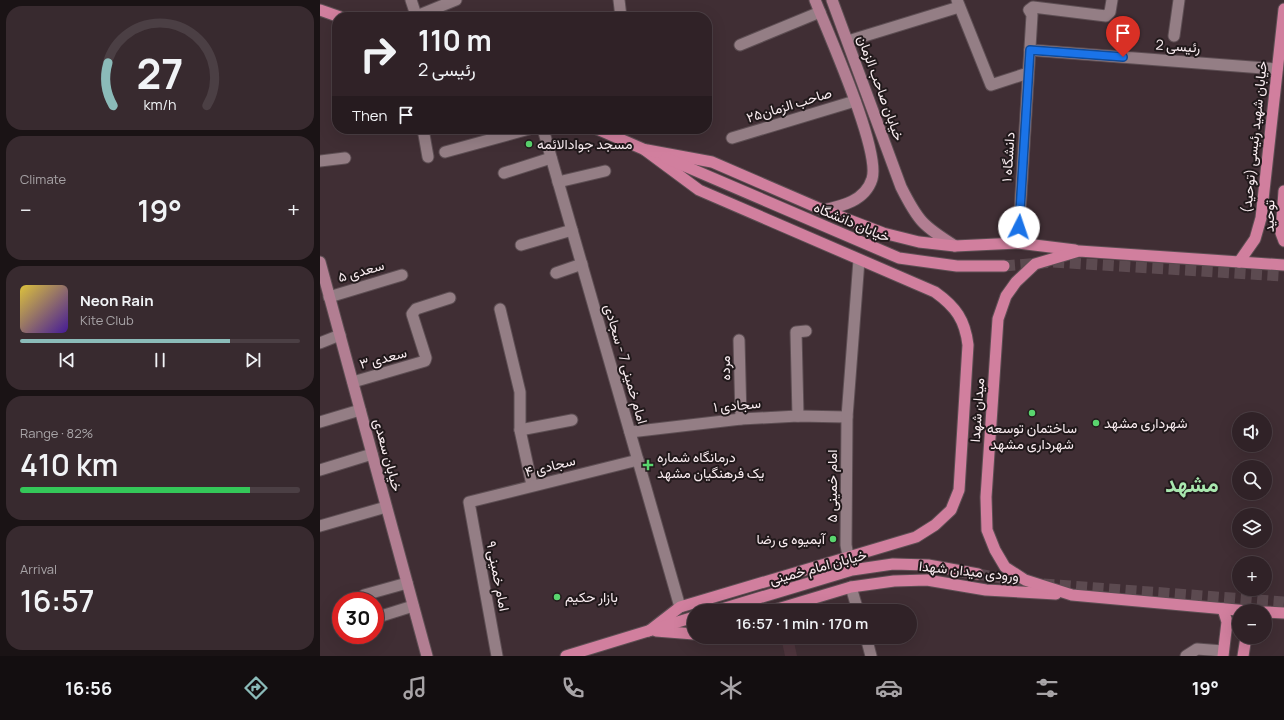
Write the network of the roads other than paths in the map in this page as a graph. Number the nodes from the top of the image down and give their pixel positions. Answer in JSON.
{"nodes":[{"id":1,"x":410,"y":0,"type":"edge"},
{"id":2,"x":456,"y":0,"type":"edge"},
{"id":3,"x":619,"y":0,"type":"edge"},
{"id":4,"x":815,"y":0,"type":"edge"},
{"id":5,"x":832,"y":0,"type":"edge"},
{"id":6,"x":1112,"y":0,"type":"edge"},
{"id":7,"x":1179,"y":0,"type":"edge"},
{"id":8,"x":958,"y":4,"type":"edge"},
{"id":9,"x":1284,"y":9,"type":"edge"},
{"id":10,"x":320,"y":10,"type":"edge"},
{"id":11,"x":414,"y":12,"type":"edge"},
{"id":12,"x":425,"y":12,"type":"edge"},
{"id":13,"x":620,"y":12,"type":"edge"},
{"id":14,"x":820,"y":12,"type":"junction"},
{"id":15,"x":332,"y":14,"type":"edge"},
{"id":16,"x":1174,"y":36,"type":"dead end"},
{"id":17,"x":848,"y":41,"type":"junction"},
{"id":18,"x":740,"y":45,"type":"dead end"},
{"id":19,"x":1030,"y":50,"type":"junction"},
{"id":20,"x":1277,"y":69,"type":"junction"},
{"id":21,"x":1028,"y":73,"type":"junction"},
{"id":22,"x":855,"y":101,"type":"junction"},
{"id":23,"x":425,"y":134,"type":"edge"},
{"id":24,"x":511,"y":134,"type":"edge"},
{"id":25,"x":544,"y":134,"type":"edge"},
{"id":26,"x":614,"y":134,"type":"edge"},
{"id":27,"x":732,"y":138,"type":"dead end"},
{"id":28,"x":645,"y":150,"type":"junction"},
{"id":29,"x":445,"y":152,"type":"dead end"},
{"id":30,"x":428,"y":157,"type":"dead end"},
{"id":31,"x":345,"y":158,"type":"dead end"},
{"id":32,"x":551,"y":158,"type":"junction"},
{"id":33,"x":320,"y":161,"type":"edge"},
{"id":34,"x":605,"y":171,"type":"dead end"},
{"id":35,"x":504,"y":173,"type":"dead end"},
{"id":36,"x":558,"y":182,"type":"junction"},
{"id":37,"x":1284,"y":191,"type":"edge"},
{"id":38,"x":823,"y":210,"type":"junction"},
{"id":39,"x":572,"y":230,"type":"junction"},
{"id":40,"x":1284,"y":241,"type":"edge"},
{"id":41,"x":1018,"y":243,"type":"junction"},
{"id":42,"x":521,"y":245,"type":"dead end"},
{"id":43,"x":955,"y":246,"type":"junction"},
{"id":44,"x":1079,"y":250,"type":"junction"},
{"id":45,"x":859,"y":260,"type":"junction"},
{"id":46,"x":320,"y":262,"type":"edge"},
{"id":47,"x":1239,"y":262,"type":"junction"},
{"id":48,"x":582,"y":264,"type":"junction"},
{"id":49,"x":1284,"y":265,"type":"edge"},
{"id":50,"x":1004,"y":266,"type":"tunnel mouth"},
{"id":51,"x":556,"y":273,"type":"dead end"},
{"id":52,"x":402,"y":275,"type":"dead end"},
{"id":53,"x":329,"y":297,"type":"junction"},
{"id":54,"x":450,"y":298,"type":"dead end"},
{"id":55,"x":500,"y":309,"type":"dead end"},
{"id":56,"x":806,"y":331,"type":"dead end"},
{"id":57,"x":340,"y":335,"type":"junction"},
{"id":58,"x":739,"y":340,"type":"dead end"},
{"id":59,"x":320,"y":343,"type":"edge"},
{"id":60,"x":352,"y":382,"type":"junction"},
{"id":61,"x":360,"y":410,"type":"junction"},
{"id":62,"x":798,"y":416,"type":"junction"},
{"id":63,"x":847,"y":417,"type":"junction"},
{"id":64,"x":741,"y":419,"type":"junction"},
{"id":65,"x":572,"y":420,"type":"dead end"},
{"id":66,"x":320,"y":422,"type":"edge"},
{"id":67,"x":520,"y":430,"type":"junction"},
{"id":68,"x":630,"y":432,"type":"junction"},
{"id":69,"x":372,"y":454,"type":"junction"},
{"id":70,"x":638,"y":460,"type":"junction"},
{"id":71,"x":320,"y":470,"type":"edge"},
{"id":72,"x":532,"y":485,"type":"junction"},
{"id":73,"x":469,"y":502,"type":"joint"},
{"id":74,"x":386,"y":507,"type":"junction"},
{"id":75,"x":320,"y":526,"type":"edge"},
{"id":76,"x":848,"y":556,"type":"junction"},
{"id":77,"x":978,"y":574,"type":"tunnel mouth"},
{"id":78,"x":407,"y":583,"type":"junction"},
{"id":79,"x":851,"y":587,"type":"junction"},
{"id":80,"x":375,"y":592,"type":"edge"},
{"id":81,"x":1072,"y":595,"type":"junction"},
{"id":82,"x":738,"y":604,"type":"edge"},
{"id":83,"x":794,"y":604,"type":"edge"},
{"id":84,"x":856,"y":604,"type":"edge"},
{"id":85,"x":413,"y":606,"type":"junction"},
{"id":86,"x":680,"y":607,"type":"junction"},
{"id":87,"x":1223,"y":610,"type":"junction"},
{"id":88,"x":1232,"y":610,"type":"edge"},
{"id":89,"x":1272,"y":612,"type":"edge"},
{"id":90,"x":1284,"y":613,"type":"edge"},
{"id":91,"x":384,"y":615,"type":"edge"},
{"id":92,"x":687,"y":619,"type":"edge"},
{"id":93,"x":649,"y":631,"type":"junction"},
{"id":94,"x":687,"y":634,"type":"edge"},
{"id":95,"x":868,"y":644,"type":"edge"},
{"id":96,"x":1245,"y":644,"type":"edge"},
{"id":97,"x":1223,"y":654,"type":"edge"},
{"id":98,"x":427,"y":656,"type":"edge"},
{"id":99,"x":497,"y":656,"type":"edge"},
{"id":100,"x":566,"y":656,"type":"edge"},
{"id":101,"x":871,"y":656,"type":"edge"},
{"id":102,"x":1186,"y":656,"type":"edge"},
{"id":103,"x":1243,"y":656,"type":"edge"}],
"edges":[{"from":1,"to":11,"type":"street"},
{"from":2,"to":12,"type":"street"},
{"from":3,"to":13,"type":"street"},
{"from":4,"to":14,"type":"main road"},
{"from":5,"to":17,"type":"main road","name":"خیابان صاحب الزمان"},
{"from":6,"to":19,"type":"street","name":"دانشگاه ۱"},
{"from":7,"to":16,"type":"street"},
{"from":8,"to":17,"type":"street"},
{"from":8,"to":21,"type":"street"},
{"from":9,"to":20,"type":"main road","name":"خیابان شهید رئیسی (توحید)"},
{"from":10,"to":15,"type":"main road"},
{"from":14,"to":18,"type":"street"},
{"from":14,"to":22,"type":"main road"},
{"from":17,"to":43,"type":"main road","name":"خیابان صاحب الزمان"},
{"from":19,"to":20,"type":"street","name":"رئیسی 2"},
{"from":19,"to":21,"type":"street","name":"دانشگاه ۱"},
{"from":20,"to":47,"type":"main road","name":"خیابان شهید رئیسی (توحید)"},
{"from":21,"to":41,"type":"street","name":"دانشگاه ۱"},
{"from":22,"to":27,"type":"street","name":"صاحب الزمان۲۵"},
{"from":22,"to":38,"type":"main road"},
{"from":23,"to":30,"type":"street"},
{"from":24,"to":29,"type":"street"},
{"from":25,"to":32,"type":"street","name":"امام خمینی 7 - سجادی"},
{"from":26,"to":28,"type":"main road"},
{"from":28,"to":38,"type":"main road"},
{"from":28,"to":45,"type":"main road"},
{"from":28,"to":50,"type":"main road","name":"خیابان دانشگاه"},
{"from":31,"to":33,"type":"street"},
{"from":32,"to":35,"type":"street"},
{"from":32,"to":36,"type":"street","name":"امام خمینی 7 - سجادی"},
{"from":34,"to":36,"type":"street"},
{"from":36,"to":39,"type":"street","name":"امام خمینی 7 - سجادی"},
{"from":37,"to":40,"type":"main road","name":"توحید"},
{"from":38,"to":43,"type":"main road"},
{"from":39,"to":42,"type":"street"},
{"from":39,"to":48,"type":"street","name":"امام خمینی 7 - سجادی"},
{"from":41,"to":43,"type":"main road"},
{"from":41,"to":44,"type":"main road"},
{"from":44,"to":47,"type":"main road","name":"میدان شهدا"},
{"from":44,"to":81,"type":"main road","name":"میدان شهدا"},
{"from":45,"to":63,"type":"street","name":"امام خمینی ۵"},
{"from":45,"to":76,"type":"main road"},
{"from":46,"to":53,"type":"main road","name":"خیابان سعدی"},
{"from":47,"to":49,"type":"main road","name":"میدان شهدا"},
{"from":48,"to":51,"type":"street"},
{"from":48,"to":68,"type":"street","name":"امام خمینی 7 - سجادی"},
{"from":52,"to":53,"type":"street","name":"سعدی ۵"},
{"from":53,"to":57,"type":"main road","name":"خیابان سعدی"},
{"from":54,"to":60,"type":"street","name":"سعدی ۳"},
{"from":55,"to":67,"type":"street"},
{"from":56,"to":62,"type":"street"},
{"from":57,"to":59,"type":"street"},
{"from":57,"to":60,"type":"main road","name":"خیابان سعدی"},
{"from":58,"to":64,"type":"street","name":"مرده"},
{"from":60,"to":61,"type":"main road","name":"خیابان سعدی"},
{"from":61,"to":66,"type":"street"},
{"from":61,"to":69,"type":"main road","name":"خیابان سعدی"},
{"from":62,"to":63,"type":"street","name":"سجادی ۱"},
{"from":62,"to":64,"type":"street","name":"سجادی ۱"},
{"from":63,"to":76,"type":"street","name":"امام خمینی ۵"},
{"from":64,"to":68,"type":"street","name":"سجادی ۱"},
{"from":65,"to":67,"type":"street"},
{"from":67,"to":72,"type":"street"},
{"from":68,"to":70,"type":"street","name":"امام خمینی 7 - سجادی"},
{"from":69,"to":71,"type":"street"},
{"from":69,"to":74,"type":"main road","name":"خیابان سعدی"},
{"from":70,"to":72,"type":"street","name":"سجادی ۴"},
{"from":70,"to":86,"type":"street","name":"امام خمینی 7 - سجادی"},
{"from":72,"to":73,"type":"street","name":"سجادی ۴"},
{"from":73,"to":99,"type":"street","name":"امام خمینی ۹"},
{"from":74,"to":75,"type":"street"},
{"from":74,"to":78,"type":"main road","name":"خیابان سعدی"},
{"from":76,"to":86,"type":"main road"},
{"from":77,"to":82,"type":"main road","name":"خیابان امام خمینی"},
{"from":78,"to":80,"type":"street"},
{"from":78,"to":85,"type":"main road","name":"خیابان سعدی"},
{"from":79,"to":81,"type":"main road","name":"ورودی میدان شهدا"},
{"from":79,"to":83,"type":"main road","name":"ورودی میدان شهدا"},
{"from":79,"to":84,"type":"street"},
{"from":81,"to":87,"type":"main road","name":"میدان شهدا"},
{"from":85,"to":91,"type":"street"},
{"from":85,"to":98,"type":"main road","name":"خیابان سعدی"},
{"from":86,"to":93,"type":"main road"},
{"from":87,"to":88,"type":"main road","name":"میدان شهدا"},
{"from":87,"to":97,"type":"main road"},
{"from":89,"to":90,"type":"main road"},
{"from":92,"to":93,"type":"main road"},
{"from":93,"to":94,"type":"main road"},
{"from":93,"to":100,"type":"main road"},
{"from":95,"to":101,"type":"street"},
{"from":96,"to":103,"type":"main road"},
{"from":97,"to":102,"type":"street"}]}
